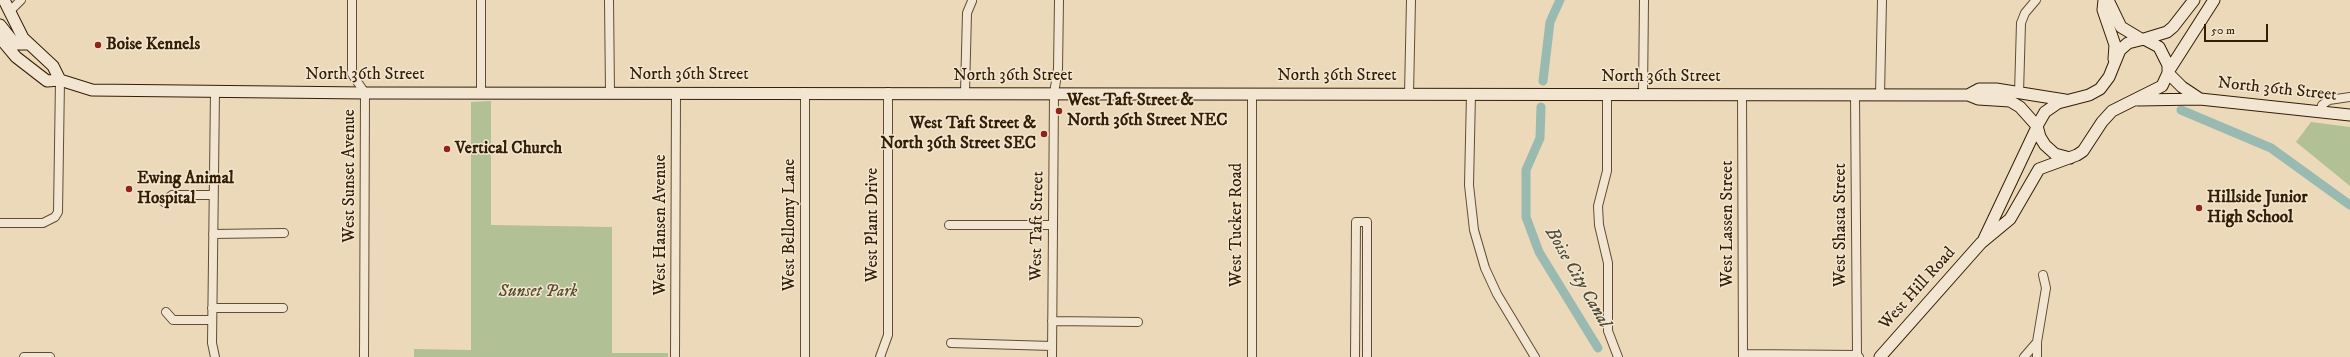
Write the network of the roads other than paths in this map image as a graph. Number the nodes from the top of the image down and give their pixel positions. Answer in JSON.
{"nodes":[{"id":1,"x":4,"y":0,"type":"edge"},
{"id":2,"x":21,"y":0,"type":"edge"},
{"id":3,"x":352,"y":0,"type":"edge"},
{"id":4,"x":481,"y":0,"type":"edge"},
{"id":5,"x":609,"y":0,"type":"edge"},
{"id":6,"x":1059,"y":0,"type":"edge"},
{"id":7,"x":1411,"y":0,"type":"edge"},
{"id":8,"x":1644,"y":0,"type":"edge"},
{"id":9,"x":1882,"y":0,"type":"edge"},
{"id":10,"x":2036,"y":0,"type":"edge"},
{"id":11,"x":2104,"y":0,"type":"edge"},
{"id":12,"x":2108,"y":0,"type":"edge"},
{"id":13,"x":2194,"y":0,"type":"edge"},
{"id":14,"x":2214,"y":0,"type":"edge"},
{"id":15,"x":972,"y":1,"type":"dead end"},
{"id":16,"x":4,"y":10,"type":"edge"},
{"id":17,"x":0,"y":25,"type":"edge"},
{"id":18,"x":0,"y":38,"type":"edge"},
{"id":19,"x":2143,"y":39,"type":"junction"},
{"id":20,"x":29,"y":44,"type":"junction"},
{"id":21,"x":2114,"y":62,"type":"junction"},
{"id":22,"x":2168,"y":72,"type":"junction"},
{"id":23,"x":60,"y":80,"type":"junction"},
{"id":24,"x":215,"y":91,"type":"junction"},
{"id":25,"x":481,"y":92,"type":"junction"},
{"id":26,"x":610,"y":92,"type":"junction"},
{"id":27,"x":805,"y":92,"type":"junction"},
{"id":28,"x":888,"y":92,"type":"junction"},
{"id":29,"x":965,"y":92,"type":"junction"},
{"id":30,"x":2019,"y":92,"type":"junction"},
{"id":31,"x":365,"y":93,"type":"junction"},
{"id":32,"x":676,"y":93,"type":"junction"},
{"id":33,"x":1054,"y":93,"type":"junction"},
{"id":34,"x":1252,"y":93,"type":"junction"},
{"id":35,"x":1409,"y":94,"type":"junction"},
{"id":36,"x":1470,"y":94,"type":"junction"},
{"id":37,"x":1607,"y":94,"type":"junction"},
{"id":38,"x":1642,"y":94,"type":"junction"},
{"id":39,"x":1742,"y":94,"type":"junction"},
{"id":40,"x":1856,"y":94,"type":"junction"},
{"id":41,"x":1880,"y":94,"type":"junction"},
{"id":42,"x":1968,"y":95,"type":"junction"},
{"id":43,"x":2350,"y":97,"type":"edge"},
{"id":44,"x":2136,"y":99,"type":"junction"},
{"id":45,"x":2200,"y":99,"type":"junction"},
{"id":46,"x":2066,"y":100,"type":"junction"},
{"id":47,"x":2010,"y":101,"type":"junction"},
{"id":48,"x":2320,"y":112,"type":"junction"},
{"id":49,"x":2350,"y":115,"type":"edge"},
{"id":50,"x":2037,"y":127,"type":"junction"},
{"id":51,"x":2070,"y":158,"type":"junction"},
{"id":52,"x":213,"y":195,"type":"junction"},
{"id":53,"x":164,"y":202,"type":"dead end"},
{"id":54,"x":0,"y":223,"type":"edge"},
{"id":55,"x":949,"y":225,"type":"dead end"},
{"id":56,"x":1053,"y":225,"type":"junction"},
{"id":57,"x":213,"y":234,"type":"junction"},
{"id":58,"x":284,"y":234,"type":"dead end"},
{"id":59,"x":1981,"y":243,"type":"junction"},
{"id":60,"x":2043,"y":275,"type":"dead end"},
{"id":61,"x":212,"y":308,"type":"junction"},
{"id":62,"x":283,"y":308,"type":"dead end"},
{"id":63,"x":166,"y":312,"type":"dead end"},
{"id":64,"x":212,"y":320,"type":"junction"},
{"id":65,"x":1052,"y":321,"type":"junction"},
{"id":66,"x":1138,"y":322,"type":"dead end"},
{"id":67,"x":2038,"y":342,"type":"junction"},
{"id":68,"x":951,"y":343,"type":"dead end"},
{"id":69,"x":1052,"y":346,"type":"junction"},
{"id":70,"x":1743,"y":356,"type":"edge"},
{"id":71,"x":1858,"y":356,"type":"edge"},
{"id":72,"x":24,"y":357,"type":"edge"},
{"id":73,"x":28,"y":357,"type":"edge"},
{"id":74,"x":50,"y":357,"type":"edge"},
{"id":75,"x":215,"y":357,"type":"edge"},
{"id":76,"x":364,"y":357,"type":"edge"},
{"id":77,"x":675,"y":357,"type":"edge"},
{"id":78,"x":805,"y":357,"type":"edge"},
{"id":79,"x":880,"y":357,"type":"edge"},
{"id":80,"x":1052,"y":357,"type":"edge"},
{"id":81,"x":1252,"y":357,"type":"edge"},
{"id":82,"x":1355,"y":357,"type":"edge"},
{"id":83,"x":1367,"y":357,"type":"edge"},
{"id":84,"x":1536,"y":357,"type":"edge"},
{"id":85,"x":1618,"y":357,"type":"edge"},
{"id":86,"x":1880,"y":357,"type":"edge"},
{"id":87,"x":2024,"y":357,"type":"edge"},
{"id":88,"x":2037,"y":357,"type":"edge"}],
"edges":[{"from":1,"to":16,"type":"street"},
{"from":2,"to":16,"type":"street"},
{"from":3,"to":31,"type":"street","name":"West Sunset Avenue"},
{"from":4,"to":25,"type":"street"},
{"from":5,"to":26,"type":"street"},
{"from":6,"to":33,"type":"street","name":"West Taft Street"},
{"from":7,"to":35,"type":"street"},
{"from":8,"to":38,"type":"street"},
{"from":9,"to":41,"type":"street"},
{"from":10,"to":30,"type":"street"},
{"from":11,"to":21,"type":"street"},
{"from":12,"to":19,"type":"street"},
{"from":13,"to":19,"type":"street"},
{"from":14,"to":22,"type":"street"},
{"from":15,"to":29,"type":"street"},
{"from":16,"to":20,"type":"street"},
{"from":17,"to":20,"type":"street"},
{"from":18,"to":23,"type":"street","name":"North 36th Street"},
{"from":19,"to":21,"type":"street"},
{"from":19,"to":22,"type":"street"},
{"from":20,"to":23,"type":"street"},
{"from":21,"to":46,"type":"street"},
{"from":22,"to":44,"type":"street","name":"West Hill Road"},
{"from":22,"to":45,"type":"street","name":"North 36th Street"},
{"from":23,"to":24,"type":"street","name":"North 36th Street"},
{"from":23,"to":54,"type":"street"},
{"from":24,"to":31,"type":"street","name":"North 36th Street"},
{"from":24,"to":52,"type":"street"},
{"from":25,"to":26,"type":"street","name":"North 36th Street"},
{"from":25,"to":31,"type":"street","name":"North 36th Street"},
{"from":26,"to":32,"type":"street","name":"North 36th Street"},
{"from":27,"to":28,"type":"street","name":"North 36th Street"},
{"from":27,"to":32,"type":"street","name":"North 36th Street"},
{"from":27,"to":78,"type":"street","name":"West Bellomy Lane"},
{"from":28,"to":29,"type":"street","name":"North 36th Street"},
{"from":28,"to":79,"type":"street","name":"West Plant Drive"},
{"from":29,"to":33,"type":"street","name":"North 36th Street"},
{"from":30,"to":42,"type":"street","name":"North 36th Street"},
{"from":30,"to":46,"type":"street","name":"North 36th Street"},
{"from":30,"to":47,"type":"street"},
{"from":31,"to":76,"type":"street","name":"West Sunset Avenue"},
{"from":32,"to":77,"type":"street","name":"West Hansen Avenue"},
{"from":33,"to":34,"type":"street","name":"North 36th Street"},
{"from":33,"to":56,"type":"street","name":"West Taft Street"},
{"from":34,"to":35,"type":"street","name":"North 36th Street"},
{"from":34,"to":81,"type":"street","name":"West Tucker Road"},
{"from":35,"to":36,"type":"street","name":"North 36th Street"},
{"from":36,"to":37,"type":"street","name":"North 36th Street"},
{"from":36,"to":84,"type":"street"},
{"from":37,"to":38,"type":"street","name":"North 36th Street"},
{"from":37,"to":85,"type":"street"},
{"from":38,"to":39,"type":"street","name":"North 36th Street"},
{"from":39,"to":40,"type":"street","name":"North 36th Street"},
{"from":39,"to":70,"type":"street","name":"West Lassen Street"},
{"from":40,"to":41,"type":"street","name":"North 36th Street"},
{"from":40,"to":71,"type":"street","name":"West Shasta Street"},
{"from":41,"to":42,"type":"street","name":"North 36th Street"},
{"from":42,"to":47,"type":"street","name":"North 36th Street"},
{"from":43,"to":48,"type":"street"},
{"from":44,"to":45,"type":"street","name":"North 36th Street"},
{"from":44,"to":51,"type":"street","name":"West Hill Road"},
{"from":45,"to":48,"type":"street","name":"North 36th Street"},
{"from":46,"to":50,"type":"street","name":"West Hill Road"},
{"from":47,"to":50,"type":"street"},
{"from":48,"to":49,"type":"street","name":"North 36th Street"},
{"from":50,"to":51,"type":"street"},
{"from":50,"to":59,"type":"street","name":"West Hill Road"},
{"from":51,"to":59,"type":"street","name":"West Hill Road"},
{"from":52,"to":53,"type":"street"},
{"from":52,"to":57,"type":"street"},
{"from":55,"to":56,"type":"street"},
{"from":56,"to":65,"type":"street","name":"West Taft Street"},
{"from":57,"to":58,"type":"street"},
{"from":57,"to":61,"type":"street"},
{"from":59,"to":86,"type":"street","name":"West Hill Road"},
{"from":60,"to":67,"type":"street"},
{"from":61,"to":62,"type":"street"},
{"from":61,"to":64,"type":"street"},
{"from":63,"to":64,"type":"street"},
{"from":64,"to":75,"type":"street"},
{"from":65,"to":66,"type":"street"},
{"from":65,"to":69,"type":"street","name":"West Taft Street"},
{"from":67,"to":87,"type":"street"},
{"from":67,"to":88,"type":"street"},
{"from":68,"to":69,"type":"street"},
{"from":69,"to":80,"type":"street","name":"West Taft Street"},
{"from":70,"to":71,"type":"street"},
{"from":72,"to":73,"type":"street"},
{"from":73,"to":74,"type":"street"},
{"from":82,"to":83,"type":"street"}]}
